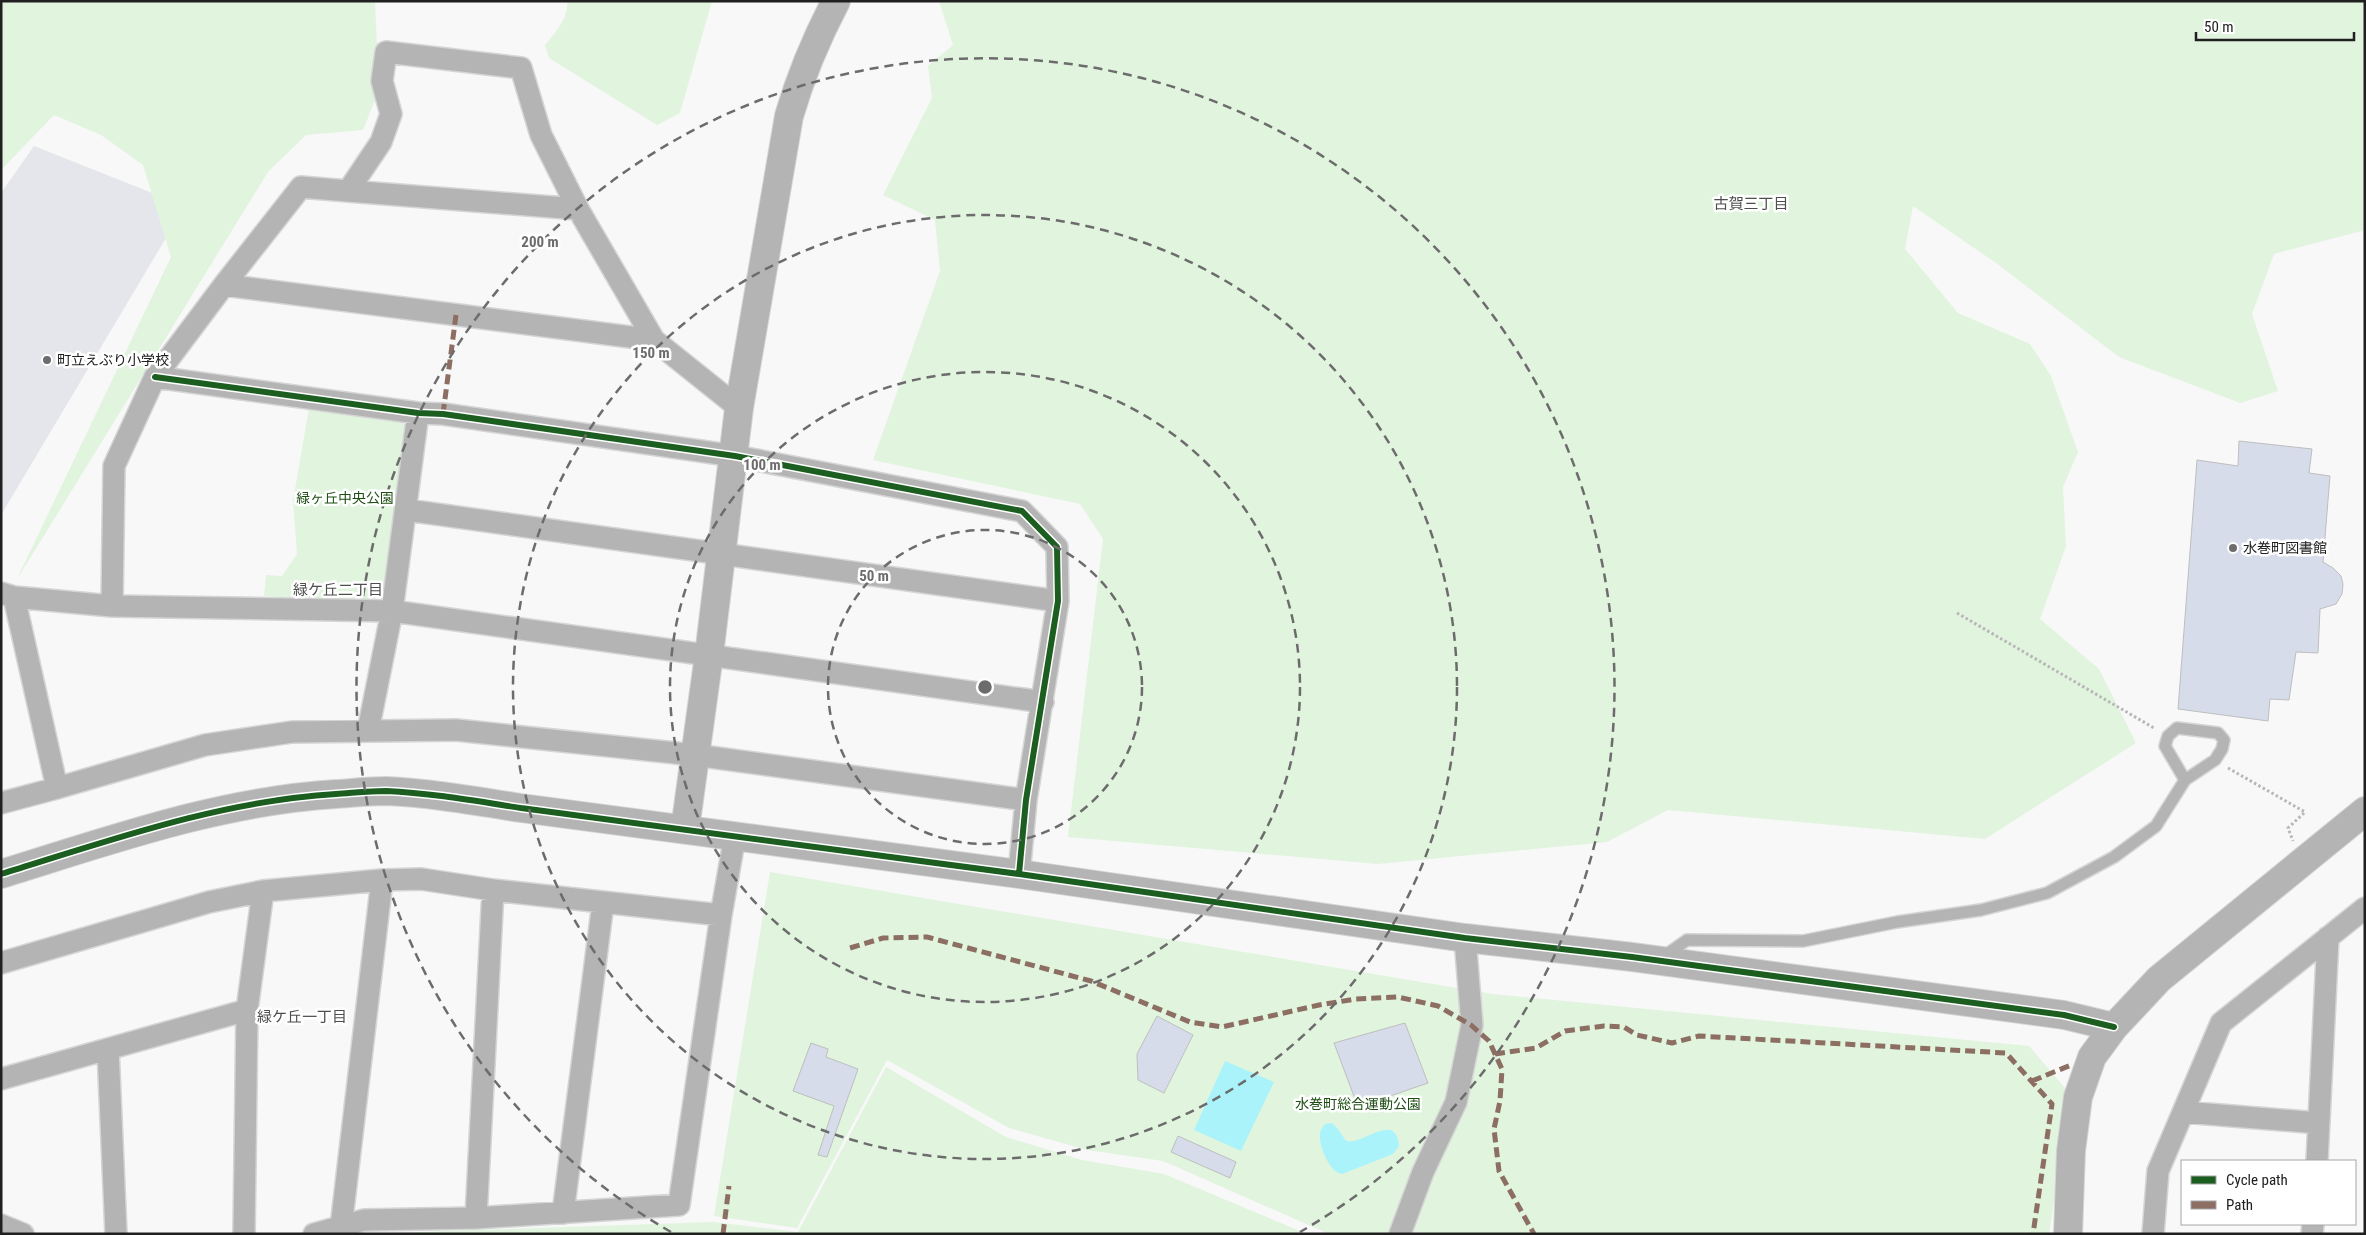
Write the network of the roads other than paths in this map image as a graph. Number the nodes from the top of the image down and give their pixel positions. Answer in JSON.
{"nodes":[{"id":1,"x":836,"y":1,"type":"edge"},
{"id":2,"x":348,"y":192,"type":"junction"},
{"id":3,"x":578,"y":209,"type":"junction"},
{"id":4,"x":224,"y":285,"type":"junction"},
{"id":5,"x":654,"y":340,"type":"junction"},
{"id":6,"x":155,"y":377,"type":"junction"},
{"id":7,"x":739,"y":408,"type":"junction"},
{"id":8,"x":418,"y":413,"type":"junction"},
{"id":9,"x":735,"y":456,"type":"junction"},
{"id":10,"x":407,"y":510,"type":"junction"},
{"id":11,"x":720,"y":554,"type":"junction"},
{"id":12,"x":7,"y":595,"type":"edge"},
{"id":13,"x":1058,"y":601,"type":"junction"},
{"id":14,"x":112,"y":606,"type":"junction"},
{"id":15,"x":392,"y":611,"type":"junction"},
{"id":16,"x":709,"y":655,"type":"junction"},
{"id":17,"x":1043,"y":702,"type":"junction"},
{"id":18,"x":368,"y":731,"type":"junction"},
{"id":19,"x":695,"y":755,"type":"junction"},
{"id":20,"x":2185,"y":780,"type":"junction"},
{"id":21,"x":57,"y":788,"type":"junction"},
{"id":22,"x":1026,"y":800,"type":"junction"},
{"id":23,"x":1,"y":802,"type":"edge"},
{"id":24,"x":2365,"y":811,"type":"edge"},
{"id":25,"x":685,"y":829,"type":"junction"},
{"id":26,"x":735,"y":836,"type":"junction"},
{"id":27,"x":1,"y":874,"type":"edge"},
{"id":28,"x":1019,"y":874,"type":"junction"},
{"id":29,"x":382,"y":880,"type":"junction"},
{"id":30,"x":493,"y":890,"type":"junction"},
{"id":31,"x":264,"y":891,"type":"junction"},
{"id":32,"x":603,"y":903,"type":"junction"},
{"id":33,"x":2365,"y":908,"type":"edge"},
{"id":34,"x":721,"y":915,"type":"junction"},
{"id":35,"x":2328,"y":937,"type":"junction"},
{"id":36,"x":1465,"y":938,"type":"junction"},
{"id":37,"x":1632,"y":957,"type":"junction"},
{"id":38,"x":1,"y":963,"type":"edge"},
{"id":39,"x":247,"y":1010,"type":"junction"},
{"id":40,"x":2114,"y":1028,"type":"junction"},
{"id":41,"x":108,"y":1050,"type":"junction"},
{"id":42,"x":1,"y":1079,"type":"edge"},
{"id":43,"x":2183,"y":1112,"type":"junction"},
{"id":44,"x":2319,"y":1123,"type":"junction"},
{"id":45,"x":2317,"y":1160,"type":"edge"},
{"id":46,"x":562,"y":1213,"type":"junction"},
{"id":47,"x":476,"y":1218,"type":"junction"},
{"id":48,"x":1,"y":1225,"type":"edge"},
{"id":49,"x":341,"y":1227,"type":"junction"},
{"id":50,"x":23,"y":1234,"type":"edge"},
{"id":51,"x":116,"y":1234,"type":"edge"},
{"id":52,"x":244,"y":1234,"type":"edge"},
{"id":53,"x":314,"y":1234,"type":"edge"},
{"id":54,"x":1400,"y":1234,"type":"edge"},
{"id":55,"x":2068,"y":1234,"type":"edge"},
{"id":56,"x":2153,"y":1234,"type":"edge"}],
"edges":[{"from":1,"to":7,"type":"street"},
{"from":2,"to":3,"type":"street"},
{"from":2,"to":3,"type":"street"},
{"from":2,"to":4,"type":"street"},
{"from":3,"to":5,"type":"street"},
{"from":4,"to":5,"type":"street"},
{"from":4,"to":6,"type":"street"},
{"from":5,"to":7,"type":"street"},
{"from":6,"to":8,"type":"street"},
{"from":6,"to":14,"type":"street"},
{"from":7,"to":9,"type":"street"},
{"from":8,"to":9,"type":"street"},
{"from":8,"to":10,"type":"street"},
{"from":9,"to":11,"type":"street"},
{"from":9,"to":13,"type":"street"},
{"from":10,"to":11,"type":"street"},
{"from":10,"to":15,"type":"street"},
{"from":11,"to":13,"type":"street"},
{"from":11,"to":16,"type":"street"},
{"from":12,"to":14,"type":"street"},
{"from":12,"to":21,"type":"street"},
{"from":13,"to":17,"type":"street"},
{"from":14,"to":15,"type":"street"},
{"from":15,"to":16,"type":"street"},
{"from":15,"to":18,"type":"street"},
{"from":16,"to":17,"type":"street"},
{"from":16,"to":19,"type":"street"},
{"from":17,"to":22,"type":"street"},
{"from":18,"to":19,"type":"street"},
{"from":18,"to":21,"type":"street"},
{"from":19,"to":22,"type":"street"},
{"from":19,"to":25,"type":"street"},
{"from":20,"to":20,"type":"lane"},
{"from":20,"to":37,"type":"lane"},
{"from":21,"to":23,"type":"street"},
{"from":22,"to":28,"type":"street"},
{"from":24,"to":40,"type":"street"},
{"from":25,"to":26,"type":"street"},
{"from":25,"to":27,"type":"street"},
{"from":26,"to":28,"type":"street"},
{"from":26,"to":34,"type":"street"},
{"from":28,"to":36,"type":"street"},
{"from":29,"to":30,"type":"street"},
{"from":29,"to":31,"type":"street"},
{"from":29,"to":49,"type":"street"},
{"from":30,"to":32,"type":"street"},
{"from":30,"to":47,"type":"street"},
{"from":31,"to":38,"type":"street"},
{"from":31,"to":39,"type":"street"},
{"from":32,"to":34,"type":"street"},
{"from":32,"to":46,"type":"street"},
{"from":33,"to":35,"type":"street"},
{"from":34,"to":46,"type":"street"},
{"from":35,"to":43,"type":"street"},
{"from":35,"to":44,"type":"street"},
{"from":36,"to":37,"type":"street"},
{"from":36,"to":54,"type":"street"},
{"from":37,"to":40,"type":"street"},
{"from":39,"to":41,"type":"street"},
{"from":39,"to":52,"type":"street"},
{"from":40,"to":55,"type":"street"},
{"from":41,"to":42,"type":"street"},
{"from":41,"to":51,"type":"street"},
{"from":43,"to":44,"type":"street"},
{"from":43,"to":56,"type":"street"},
{"from":44,"to":45,"type":"street"},
{"from":46,"to":47,"type":"street"},
{"from":47,"to":49,"type":"street"},
{"from":48,"to":50,"type":"street"},
{"from":49,"to":53,"type":"street"}]}
